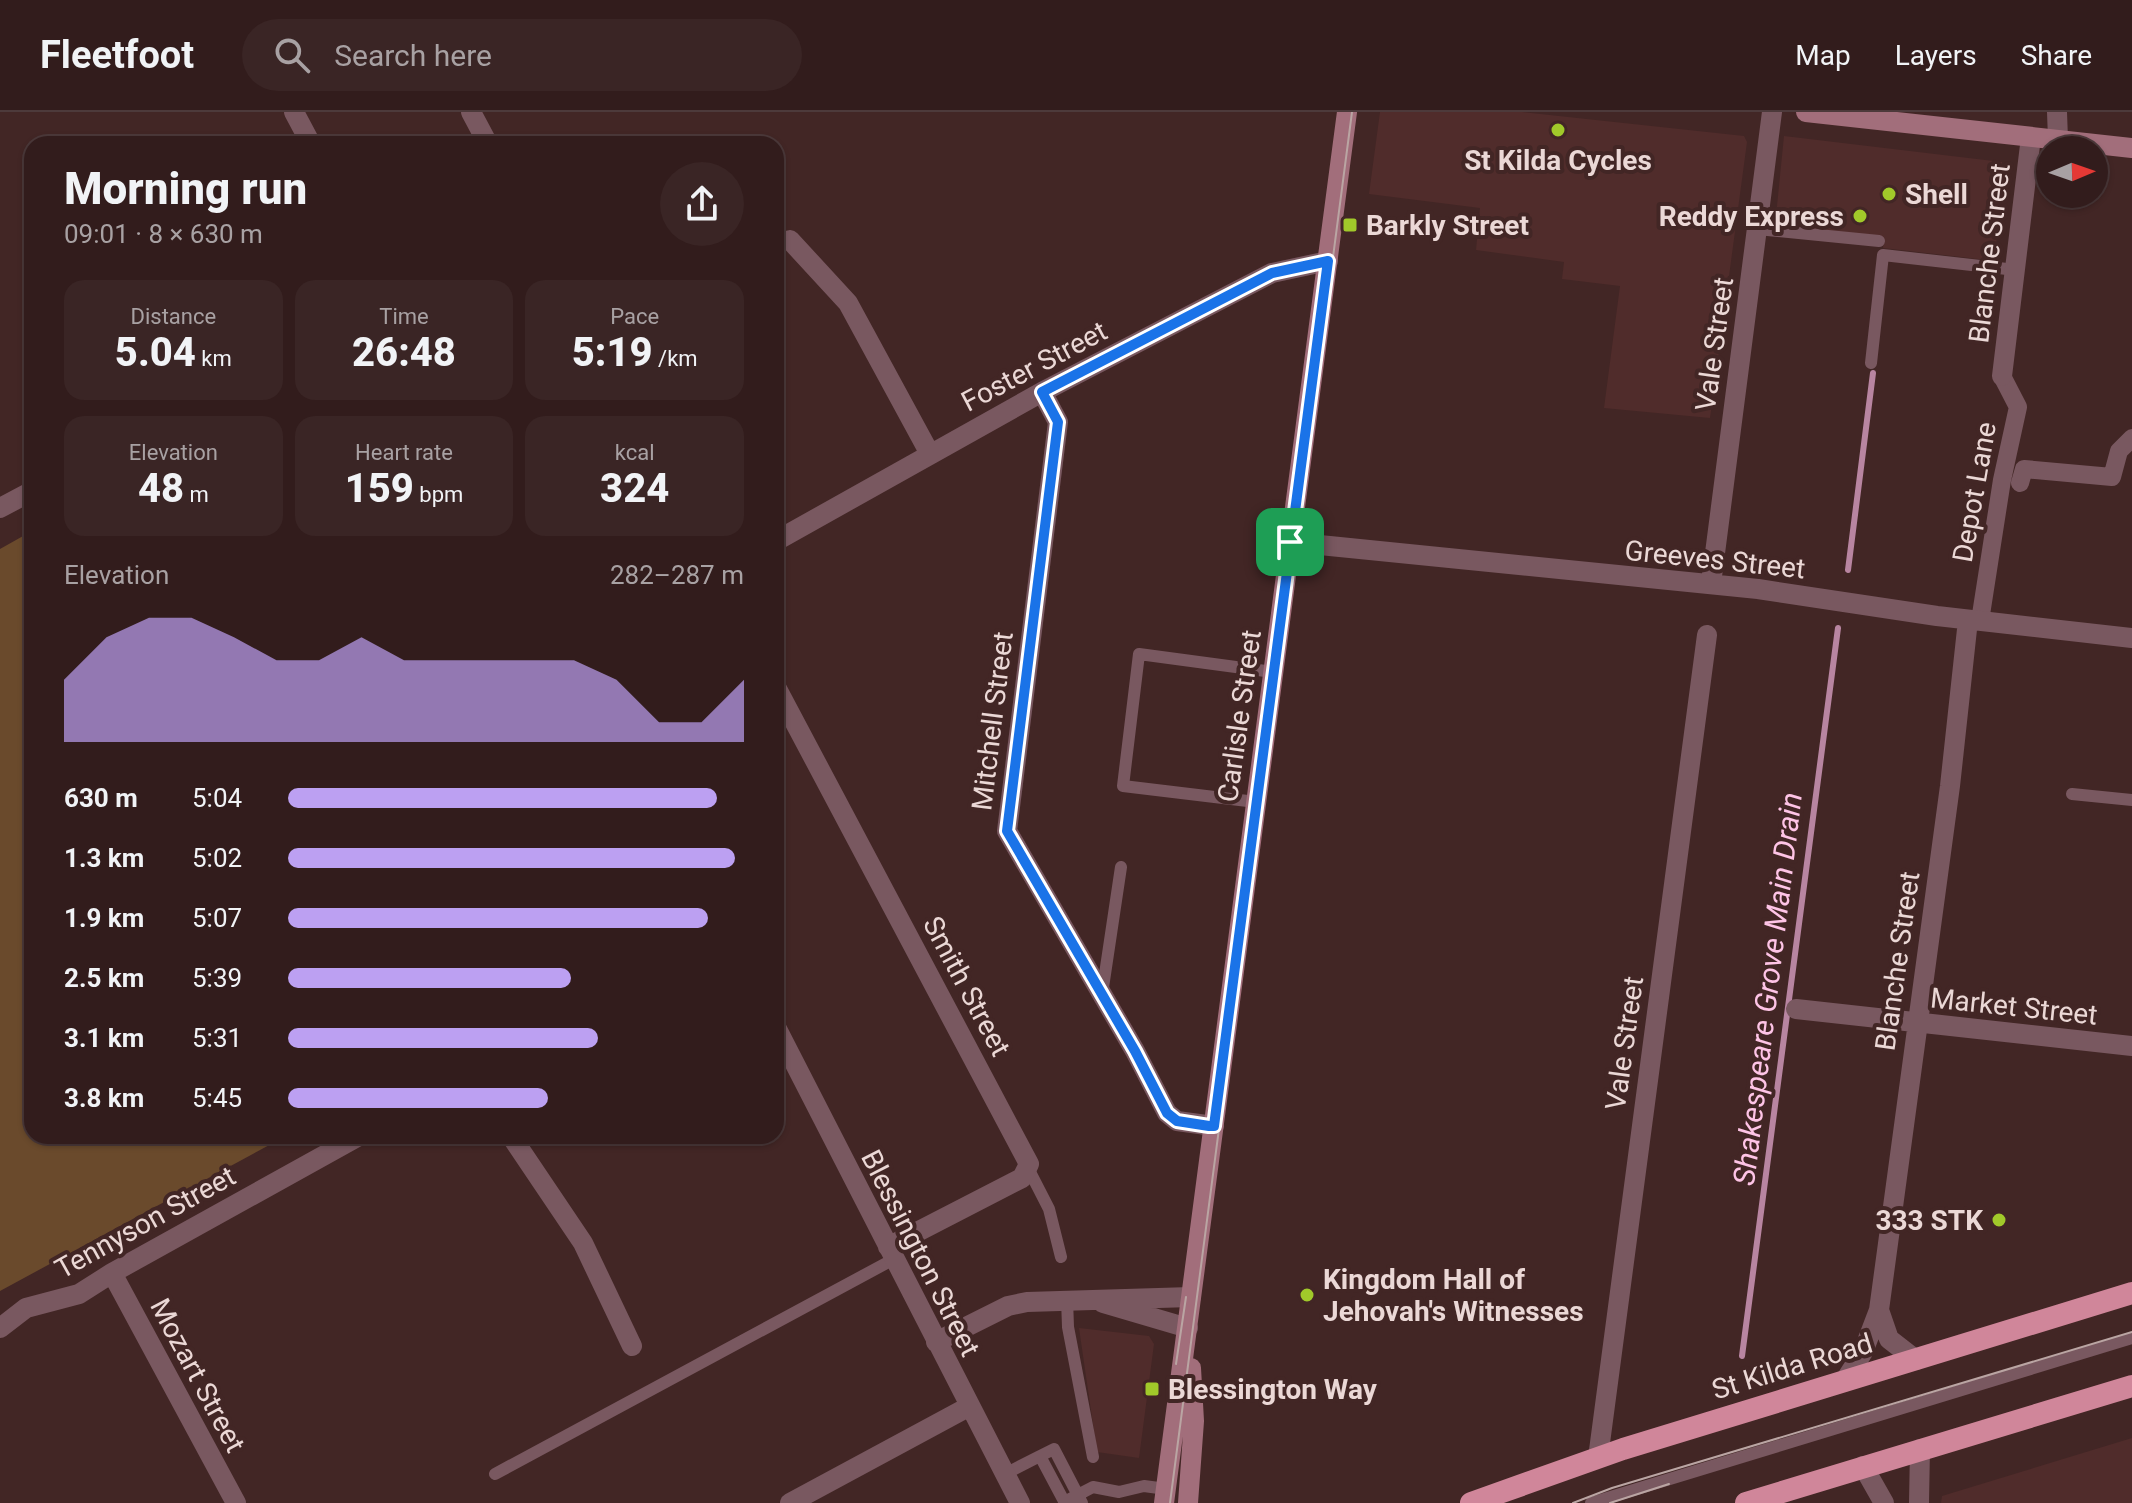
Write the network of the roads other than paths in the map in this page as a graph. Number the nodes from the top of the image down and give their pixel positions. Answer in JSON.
{"nodes":[{"id":1,"x":294,"y":112,"type":"edge"},
{"id":2,"x":471,"y":112,"type":"edge"},
{"id":3,"x":1347,"y":112,"type":"edge"},
{"id":4,"x":1772,"y":112,"type":"edge"},
{"id":5,"x":1806,"y":112,"type":"edge"},
{"id":6,"x":2057,"y":112,"type":"edge"},
{"id":7,"x":307,"y":136,"type":"edge"},
{"id":8,"x":484,"y":136,"type":"edge"},
{"id":9,"x":2058,"y":136,"type":"edge"},
{"id":10,"x":2031,"y":137,"type":"junction"},
{"id":11,"x":2036,"y":137,"type":"edge"},
{"id":12,"x":2108,"y":145,"type":"edge"},
{"id":13,"x":2132,"y":148,"type":"edge"},
{"id":14,"x":1757,"y":229,"type":"junction"},
{"id":15,"x":790,"y":240,"type":"dead end"},
{"id":16,"x":1879,"y":241,"type":"dead end"},
{"id":17,"x":1328,"y":261,"type":"junction"},
{"id":18,"x":2016,"y":270,"type":"junction"},
{"id":19,"x":1871,"y":363,"type":"dead end"},
{"id":20,"x":2002,"y":376,"type":"joint"},
{"id":21,"x":1042,"y":392,"type":"junction"},
{"id":22,"x":2132,"y":438,"type":"edge"},
{"id":23,"x":930,"y":454,"type":"junction"},
{"id":24,"x":2020,"y":483,"type":"dead end"},
{"id":25,"x":24,"y":495,"type":"edge"},
{"id":26,"x":0,"y":508,"type":"edge"},
{"id":27,"x":784,"y":536,"type":"edge"},
{"id":28,"x":1290,"y":542,"type":"junction"},
{"id":29,"x":1711,"y":584,"type":"junction"},
{"id":30,"x":1974,"y":620,"type":"junction"},
{"id":31,"x":1707,"y":635,"type":"dead end"},
{"id":32,"x":2132,"y":638,"type":"edge"},
{"id":33,"x":1273,"y":672,"type":"junction"},
{"id":34,"x":784,"y":702,"type":"edge"},
{"id":35,"x":2072,"y":794,"type":"dead end"},
{"id":36,"x":2132,"y":800,"type":"edge"},
{"id":37,"x":1256,"y":802,"type":"junction"},
{"id":38,"x":1121,"y":867,"type":"dead end"},
{"id":39,"x":1102,"y":994,"type":"junction"},
{"id":40,"x":1796,"y":1009,"type":"dead end"},
{"id":41,"x":1916,"y":1024,"type":"junction"},
{"id":42,"x":784,"y":1043,"type":"edge"},
{"id":43,"x":2132,"y":1046,"type":"edge"},
{"id":44,"x":1214,"y":1126,"type":"junction"},
{"id":45,"x":345,"y":1144,"type":"edge"},
{"id":46,"x":516,"y":1144,"type":"edge"},
{"id":47,"x":1028,"y":1168,"type":"junction"},
{"id":48,"x":891,"y":1253,"type":"junction"},
{"id":49,"x":1061,"y":1257,"type":"dead end"},
{"id":50,"x":112,"y":1273,"type":"junction"},
{"id":51,"x":2132,"y":1293,"type":"edge"},
{"id":52,"x":1191,"y":1297,"type":"junction"},
{"id":53,"x":1067,"y":1299,"type":"junction"},
{"id":54,"x":1096,"y":1301,"type":"junction"},
{"id":55,"x":1879,"y":1310,"type":"junction"},
{"id":56,"x":0,"y":1328,"type":"edge"},
{"id":57,"x":1188,"y":1328,"type":"junction"},
{"id":58,"x":2132,"y":1338,"type":"edge"},
{"id":59,"x":936,"y":1342,"type":"junction"},
{"id":60,"x":632,"y":1346,"type":"dead end"},
{"id":61,"x":1916,"y":1360,"type":"junction"},
{"id":62,"x":1844,"y":1382,"type":"junction"},
{"id":63,"x":2132,"y":1386,"type":"edge"},
{"id":64,"x":970,"y":1406,"type":"junction"},
{"id":65,"x":1920,"y":1449,"type":"junction"},
{"id":66,"x":1040,"y":1456,"type":"junction"},
{"id":67,"x":1093,"y":1457,"type":"dead end"},
{"id":68,"x":1598,"y":1458,"type":"junction"},
{"id":69,"x":1863,"y":1466,"type":"junction"},
{"id":70,"x":495,"y":1474,"type":"dead end"},
{"id":71,"x":1005,"y":1474,"type":"junction"},
{"id":72,"x":1104,"y":1496,"type":"edge"},
{"id":73,"x":1165,"y":1496,"type":"edge"},
{"id":74,"x":1119,"y":1497,"type":"edge"},
{"id":75,"x":1080,"y":1499,"type":"edge"},
{"id":76,"x":236,"y":1503,"type":"edge"},
{"id":77,"x":790,"y":1503,"type":"edge"},
{"id":78,"x":1020,"y":1503,"type":"edge"},
{"id":79,"x":1064,"y":1503,"type":"edge"},
{"id":80,"x":1188,"y":1503,"type":"edge"},
{"id":81,"x":1471,"y":1503,"type":"edge"},
{"id":82,"x":1591,"y":1503,"type":"edge"},
{"id":83,"x":1746,"y":1503,"type":"edge"},
{"id":84,"x":1884,"y":1503,"type":"edge"},
{"id":85,"x":1919,"y":1503,"type":"edge"}],
"edges":[{"from":1,"to":7,"type":"street"},
{"from":2,"to":8,"type":"street"},
{"from":3,"to":17,"type":"main road","name":"Carlisle Street"},
{"from":4,"to":14,"type":"street","name":"Vale Street"},
{"from":5,"to":10,"type":"main road"},
{"from":6,"to":9,"type":"street"},
{"from":10,"to":11,"type":"main road"},
{"from":10,"to":18,"type":"street","name":"Blanche Street"},
{"from":12,"to":13,"type":"main road"},
{"from":14,"to":16,"type":"lane"},
{"from":14,"to":29,"type":"street","name":"Vale Street"},
{"from":15,"to":23,"type":"street"},
{"from":17,"to":21,"type":"street","name":"Foster Street"},
{"from":17,"to":28,"type":"main road","name":"Carlisle Street"},
{"from":18,"to":19,"type":"lane"},
{"from":18,"to":20,"type":"street","name":"Blanche Street"},
{"from":20,"to":30,"type":"street","name":"Depot Lane"},
{"from":21,"to":23,"type":"street","name":"Foster Street"},
{"from":21,"to":39,"type":"street","name":"Mitchell Street"},
{"from":22,"to":24,"type":"street"},
{"from":23,"to":27,"type":"street","name":"Foster Street"},
{"from":25,"to":26,"type":"street"},
{"from":28,"to":29,"type":"street","name":"Greeves Street"},
{"from":28,"to":33,"type":"main road","name":"Carlisle Street"},
{"from":29,"to":30,"type":"street","name":"Greeves Street"},
{"from":30,"to":32,"type":"street","name":"Greeves Street"},
{"from":30,"to":41,"type":"street","name":"Blanche Street"},
{"from":31,"to":68,"type":"street","name":"Vale Street"},
{"from":33,"to":37,"type":"main road","name":"Carlisle Street"},
{"from":33,"to":37,"type":"lane"},
{"from":34,"to":47,"type":"street","name":"Smith Street"},
{"from":35,"to":36,"type":"lane"},
{"from":37,"to":44,"type":"main road","name":"Carlisle Street"},
{"from":38,"to":39,"type":"lane"},
{"from":39,"to":44,"type":"street","name":"Mitchell Street"},
{"from":40,"to":41,"type":"street","name":"Market Street"},
{"from":41,"to":43,"type":"street","name":"Market Street"},
{"from":41,"to":55,"type":"street","name":"Blanche Street"},
{"from":42,"to":48,"type":"street","name":"Blessington Street"},
{"from":44,"to":52,"type":"main road","name":"Carlisle Street"},
{"from":45,"to":50,"type":"street","name":"Tennyson Street"},
{"from":46,"to":60,"type":"street"},
{"from":47,"to":48,"type":"street"},
{"from":47,"to":49,"type":"lane"},
{"from":48,"to":59,"type":"street","name":"Blessington Street"},
{"from":48,"to":70,"type":"lane"},
{"from":50,"to":56,"type":"street","name":"Tennyson Street"},
{"from":50,"to":76,"type":"street","name":"Mozart Street"},
{"from":51,"to":61,"type":"highway","name":"St Kilda Road"},
{"from":52,"to":54,"type":"street"},
{"from":52,"to":57,"type":"main road","name":"Carlisle Street"},
{"from":53,"to":54,"type":"street"},
{"from":53,"to":59,"type":"street"},
{"from":53,"to":67,"type":"lane"},
{"from":54,"to":57,"type":"street"},
{"from":55,"to":61,"type":"street"},
{"from":55,"to":62,"type":"street","name":"Blanche Street"},
{"from":57,"to":73,"type":"main road","name":"Carlisle Street"},
{"from":57,"to":80,"type":"main road","name":"Carlisle Street"},
{"from":58,"to":82,"type":"lane"},
{"from":59,"to":64,"type":"street","name":"Blessington Street"},
{"from":61,"to":62,"type":"highway","name":"St Kilda Road"},
{"from":62,"to":68,"type":"highway","name":"St Kilda Road"},
{"from":63,"to":65,"type":"highway"},
{"from":64,"to":71,"type":"street","name":"Blessington Street"},
{"from":64,"to":77,"type":"street"},
{"from":65,"to":69,"type":"highway"},
{"from":65,"to":85,"type":"street"},
{"from":66,"to":71,"type":"lane"},
{"from":66,"to":75,"type":"lane"},
{"from":66,"to":79,"type":"lane"},
{"from":68,"to":81,"type":"highway","name":"St Kilda Road"},
{"from":69,"to":83,"type":"highway"},
{"from":69,"to":84,"type":"street"},
{"from":71,"to":78,"type":"street","name":"Blessington Street"},
{"from":72,"to":74,"type":"lane"},
{"from":72,"to":75,"type":"lane"},
{"from":73,"to":74,"type":"lane"},
{"from":75,"to":79,"type":"lane"}]}
